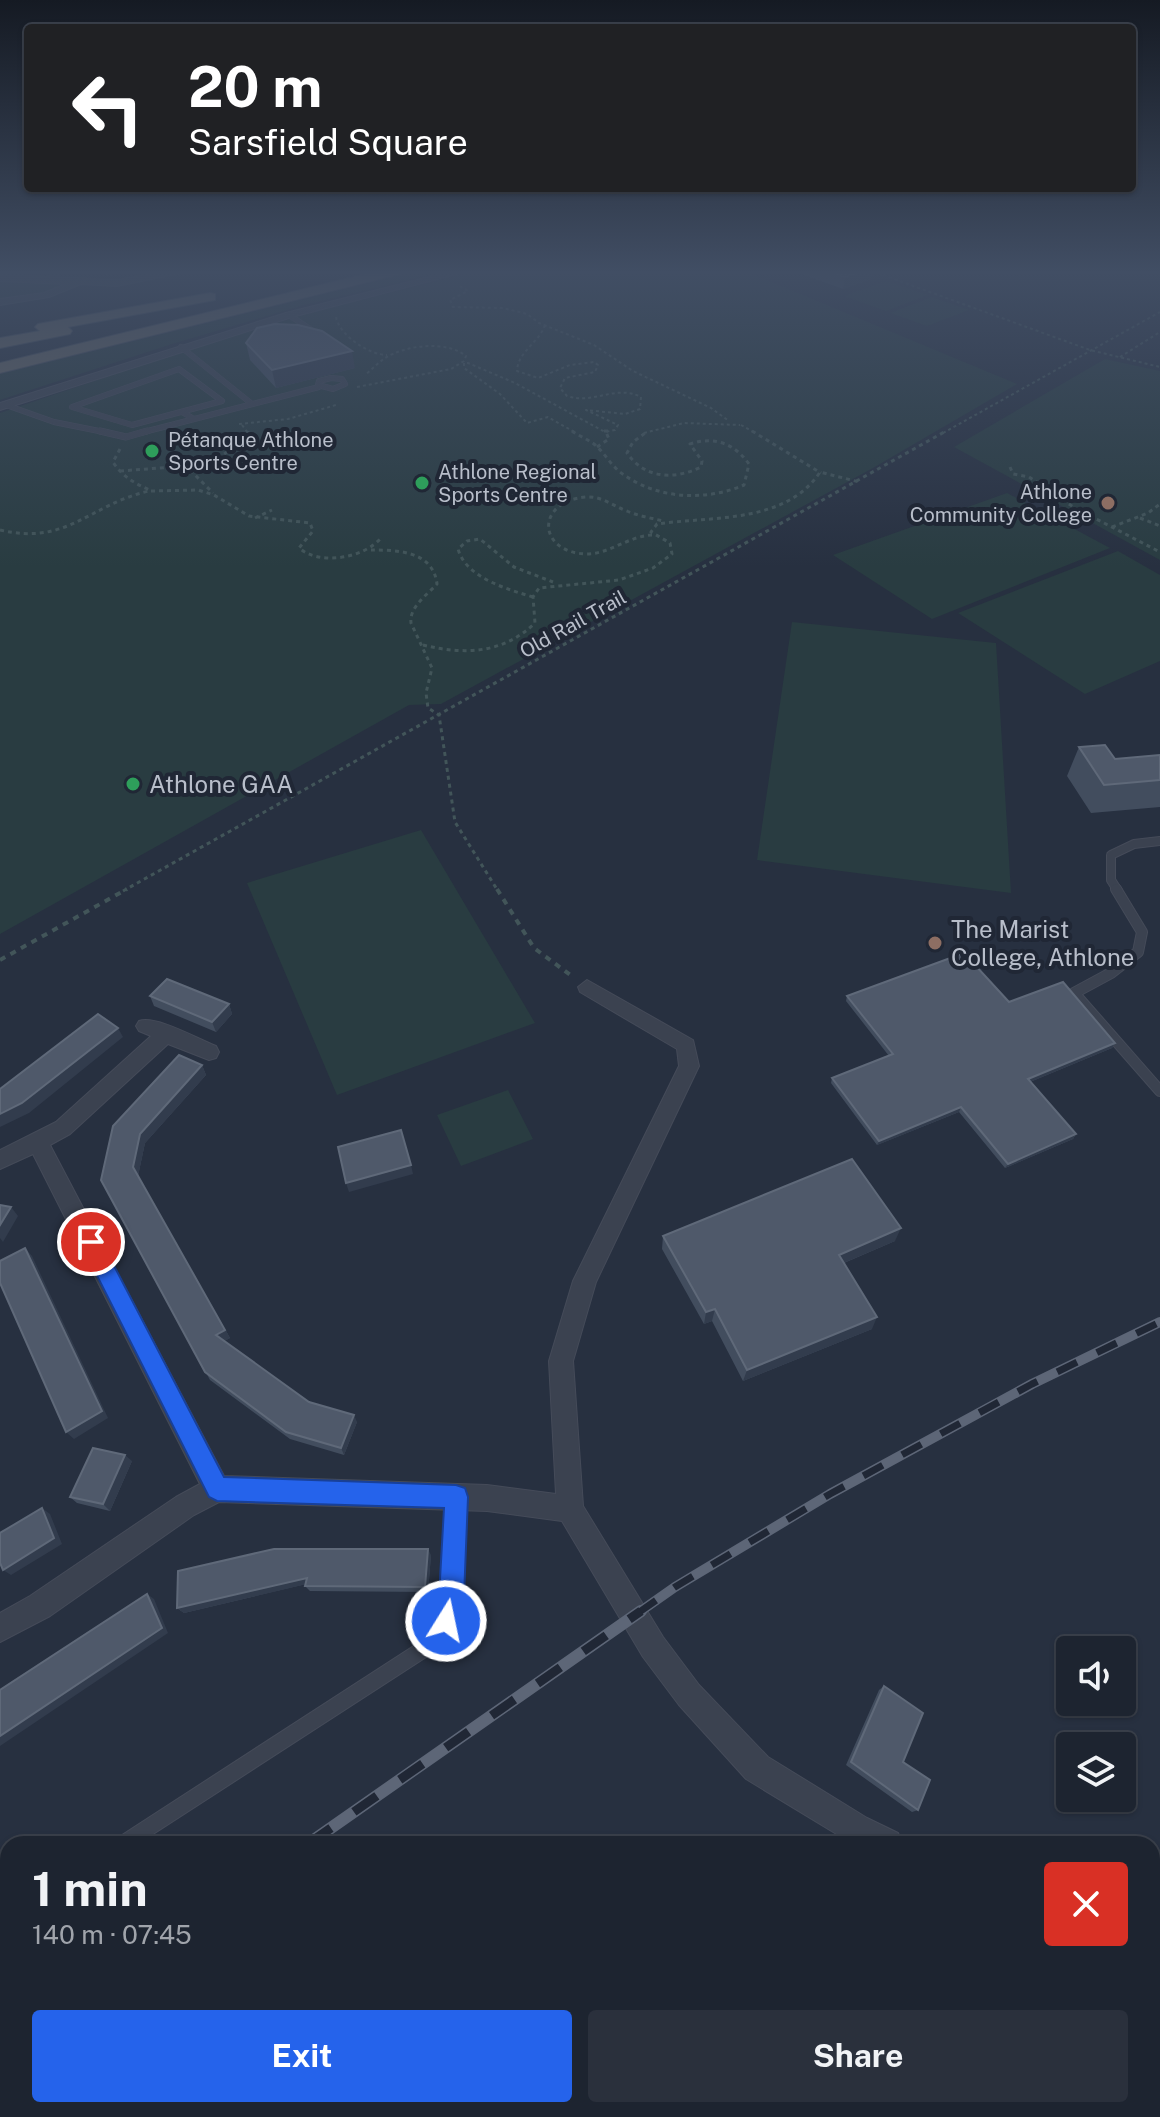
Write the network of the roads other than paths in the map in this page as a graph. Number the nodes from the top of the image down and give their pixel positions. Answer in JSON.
{"nodes":[{"id":1,"x":112,"y":370,"type":"edge"},
{"id":2,"x":177,"y":370,"type":"edge"},
{"id":3,"x":180,"y":370,"type":"edge"},
{"id":4,"x":210,"y":370,"type":"edge"},
{"id":5,"x":225,"y":381,"type":"junction"},
{"id":6,"x":202,"y":386,"type":"junction"},
{"id":7,"x":319,"y":387,"type":"dead end"},
{"id":8,"x":252,"y":404,"type":"junction"},
{"id":9,"x":3,"y":406,"type":"edge"},
{"id":10,"x":182,"y":412,"type":"junction"},
{"id":11,"x":194,"y":419,"type":"junction"},
{"id":12,"x":1160,"y":841,"type":"edge"},
{"id":13,"x":587,"y":987,"type":"road end"},
{"id":14,"x":146,"y":1026,"type":"dead end"},
{"id":15,"x":167,"y":1033,"type":"junction"},
{"id":16,"x":209,"y":1052,"type":"dead end"},
{"id":17,"x":1160,"y":1091,"type":"edge"},
{"id":18,"x":38,"y":1143,"type":"junction"},
{"id":19,"x":0,"y":1160,"type":"edge"},
{"id":20,"x":217,"y":1489,"type":"junction"},
{"id":21,"x":456,"y":1497,"type":"junction"},
{"id":22,"x":570,"y":1509,"type":"junction"},
{"id":23,"x":0,"y":1628,"type":"edge"},
{"id":24,"x":135,"y":1836,"type":"edge"},
{"id":25,"x":870,"y":1836,"type":"edge"}],
"edges":[{"from":1,"to":9,"type":"street"},
{"from":2,"to":10,"type":"lane"},
{"from":3,"to":6,"type":"lane"},
{"from":4,"to":5,"type":"lane"},
{"from":5,"to":6,"type":"lane"},
{"from":5,"to":8,"type":"lane"},
{"from":6,"to":10,"type":"lane"},
{"from":7,"to":8,"type":"lane"},
{"from":8,"to":11,"type":"lane"},
{"from":9,"to":11,"type":"lane"},
{"from":10,"to":11,"type":"lane"},
{"from":12,"to":17,"type":"lane"},
{"from":13,"to":22,"type":"street"},
{"from":14,"to":15,"type":"street"},
{"from":15,"to":16,"type":"street"},
{"from":15,"to":18,"type":"street"},
{"from":18,"to":19,"type":"street"},
{"from":18,"to":20,"type":"street"},
{"from":20,"to":21,"type":"street"},
{"from":20,"to":23,"type":"street"},
{"from":21,"to":22,"type":"street"},
{"from":21,"to":24,"type":"lane"},
{"from":22,"to":25,"type":"street"}]}
